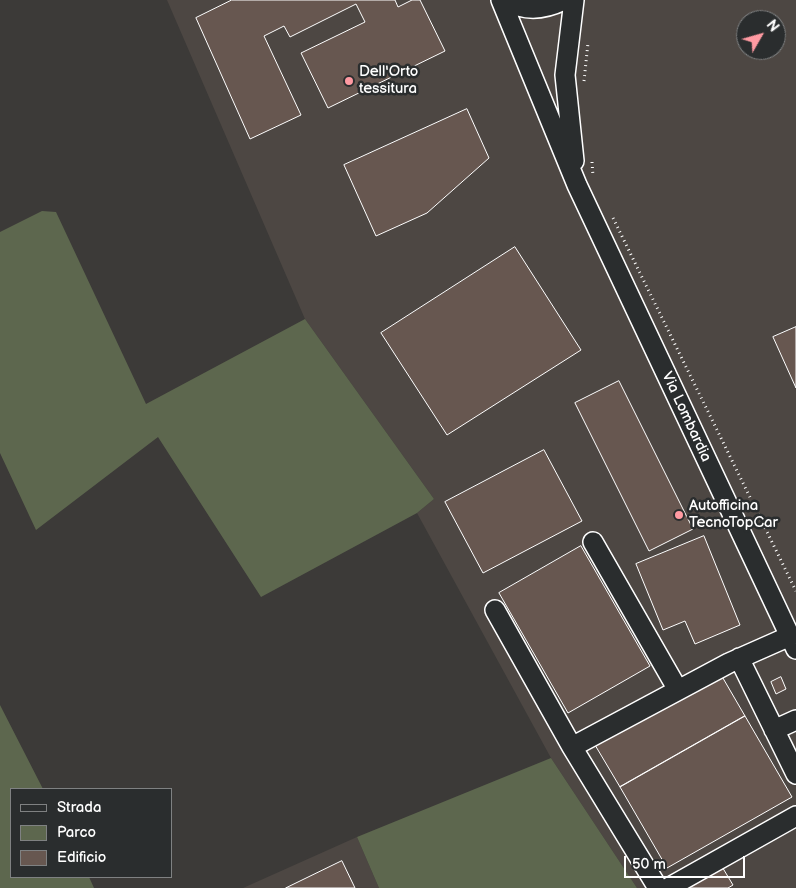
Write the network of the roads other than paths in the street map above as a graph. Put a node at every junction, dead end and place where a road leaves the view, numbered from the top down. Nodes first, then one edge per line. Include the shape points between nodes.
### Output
1 (502, 0) edge
2 (564, 0) edge
3 (574, 0) edge
4 (577, 185) junction
5 (593, 542) dead end
6 (495, 610) dead end
7 (793, 642) edge
8 (739, 658) junction
9 (678, 690) junction
10 (796, 720) edge
11 (774, 730) junction
12 (572, 747) junction
13 (796, 774) edge
14 (796, 816) edge
15 (658, 888) edge
16 (668, 888) edge

1 - 2 street via 516,7 532,9
1 - 4 street, Via Lombardia
3 - 4 street, Via Lombardia via 565,75
4 - 7 street, Via Lombardia
5 - 9 street
6 - 12 street
7 - 8 street
8 - 9 street
8 - 11 street
9 - 12 street
10 - 11 street
11 - 13 street
12 - 15 street
14 - 16 street

